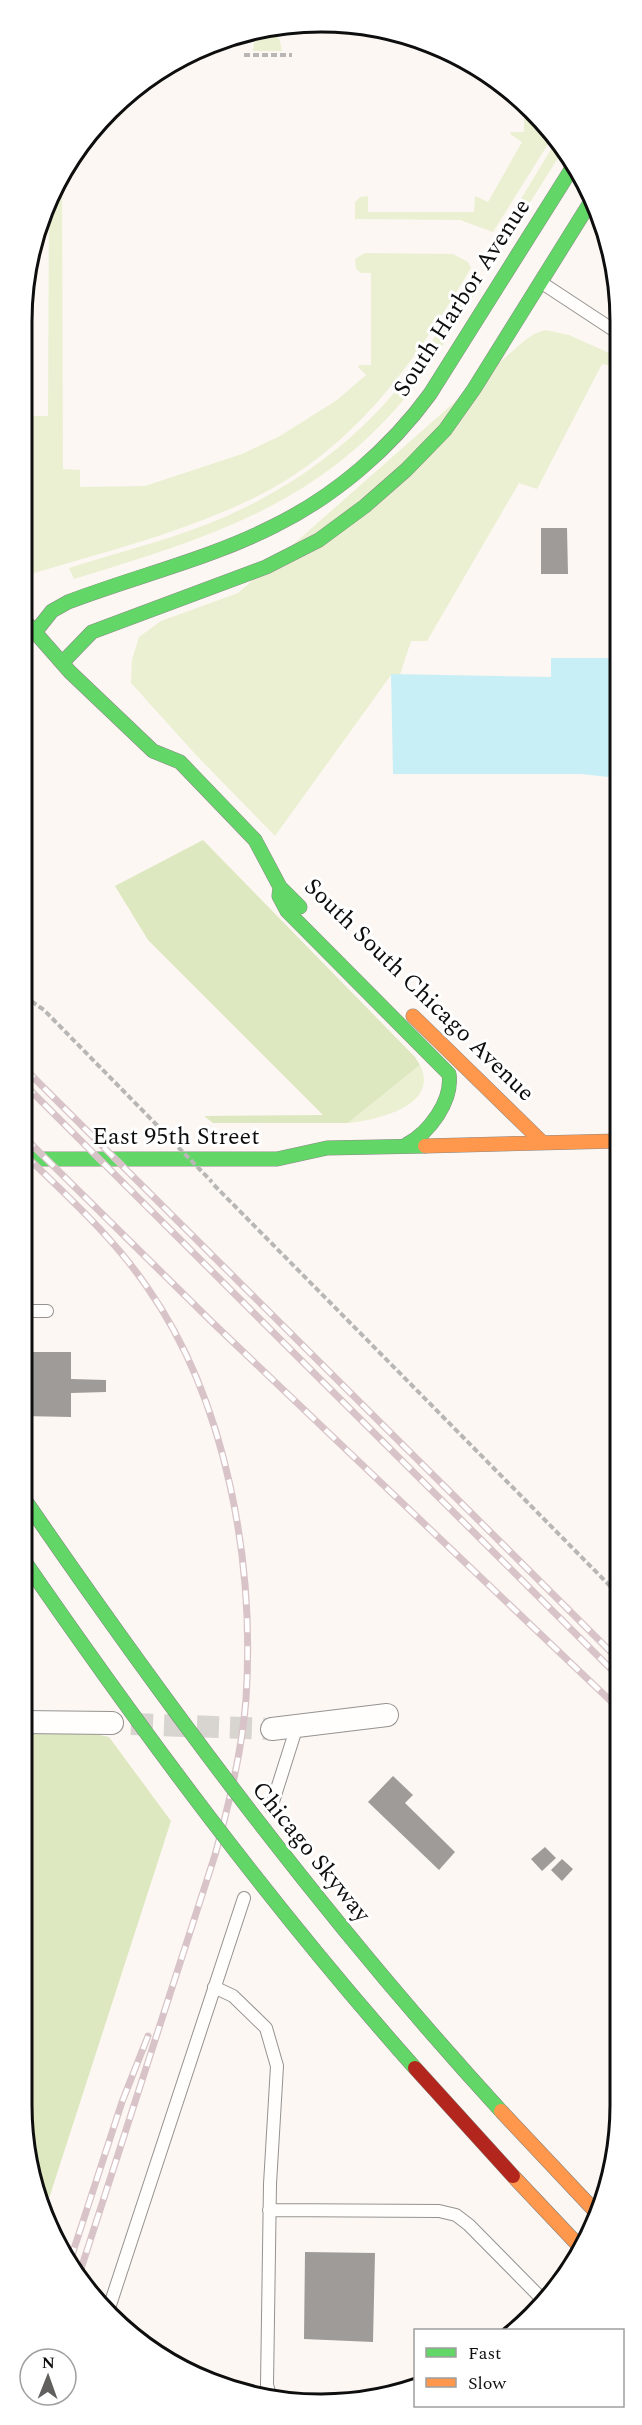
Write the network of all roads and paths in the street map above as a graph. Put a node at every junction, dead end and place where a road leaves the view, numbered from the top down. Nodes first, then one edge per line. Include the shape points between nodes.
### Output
1 (244, 55) dead end
2 (292, 56) dead end
3 (569, 171) edge
4 (587, 208) edge
5 (541, 282) junction
6 (610, 328) edge
7 (32, 626) edge
8 (32, 628) edge
9 (62, 663) junction
10 (153, 751) junction
11 (164, 773) dead end
12 (251, 856) dead end
13 (269, 866) junction
14 (280, 887) junction
15 (357, 962) dead end
16 (32, 1002) edge
17 (400, 1003) dead end
18 (610, 1141) edge
19 (296, 1142) dead end
20 (543, 1143) junction
21 (406, 1146) junction
22 (327, 1148) junction
23 (32, 1159) edge
24 (32, 1311) edge
25 (47, 1311) dead end
26 (32, 1510) edge
27 (32, 1572) edge
28 (610, 1586) edge
29 (387, 1715) dead end
30 (32, 1722) edge
31 (111, 1723) tunnel mouth
32 (297, 1726) junction
33 (272, 1729) tunnel mouth
34 (271, 1808) dead end
35 (243, 1898) dead end
36 (214, 1987) junction
37 (591, 2207) edge
38 (270, 2210) junction
39 (576, 2242) edge
40 (539, 2295) edge
41 (111, 2303) edge
42 (268, 2389) edge

1 - 2 path
3 - 7 main road, South Harbor Avenue via 457,354 418,409 344,480 301,512 252,537 68,602
4 - 5 main road
5 - 6 lane
5 - 9 main road via 445,430 365,506 319,540 266,567 92,632
8 - 9 main road, South South Chicago Avenue
9 - 10 main road, South South Chicago Avenue
10 - 11 main road, South South Chicago Avenue
10 - 13 main road, South South Chicago Avenue via 180,762 255,840
12 - 13 main road
13 - 14 main road, South South Chicago Avenue
14 - 15 main road, South South Chicago Avenue
14 - 21 main road via 279,896 287,911 451,1078 451,1086 433,1122
16 - 28 path, bridge
17 - 20 main road, South South Chicago Avenue
18 - 20 main road, East 95th Street
19 - 22 main road, East 95th Street
20 - 21 main road, East 95th Street
21 - 22 main road, East 95th Street
22 - 23 main road, East 95th Street via 278,1159
24 - 25 lane
26 - 37 main road, Chicago Skyway, bridge via 130,1653 329,1913 513,2125
27 - 39 main road, bridge via 170,1767 301,1934 486,2150
29 - 32 street
30 - 31 street
32 - 33 street
32 - 34 lane
35 - 36 lane
36 - 38 lane via 233,1996 266,2028 277,2066
36 - 41 lane
38 - 40 lane via 439,2211 456,2215
38 - 42 lane

